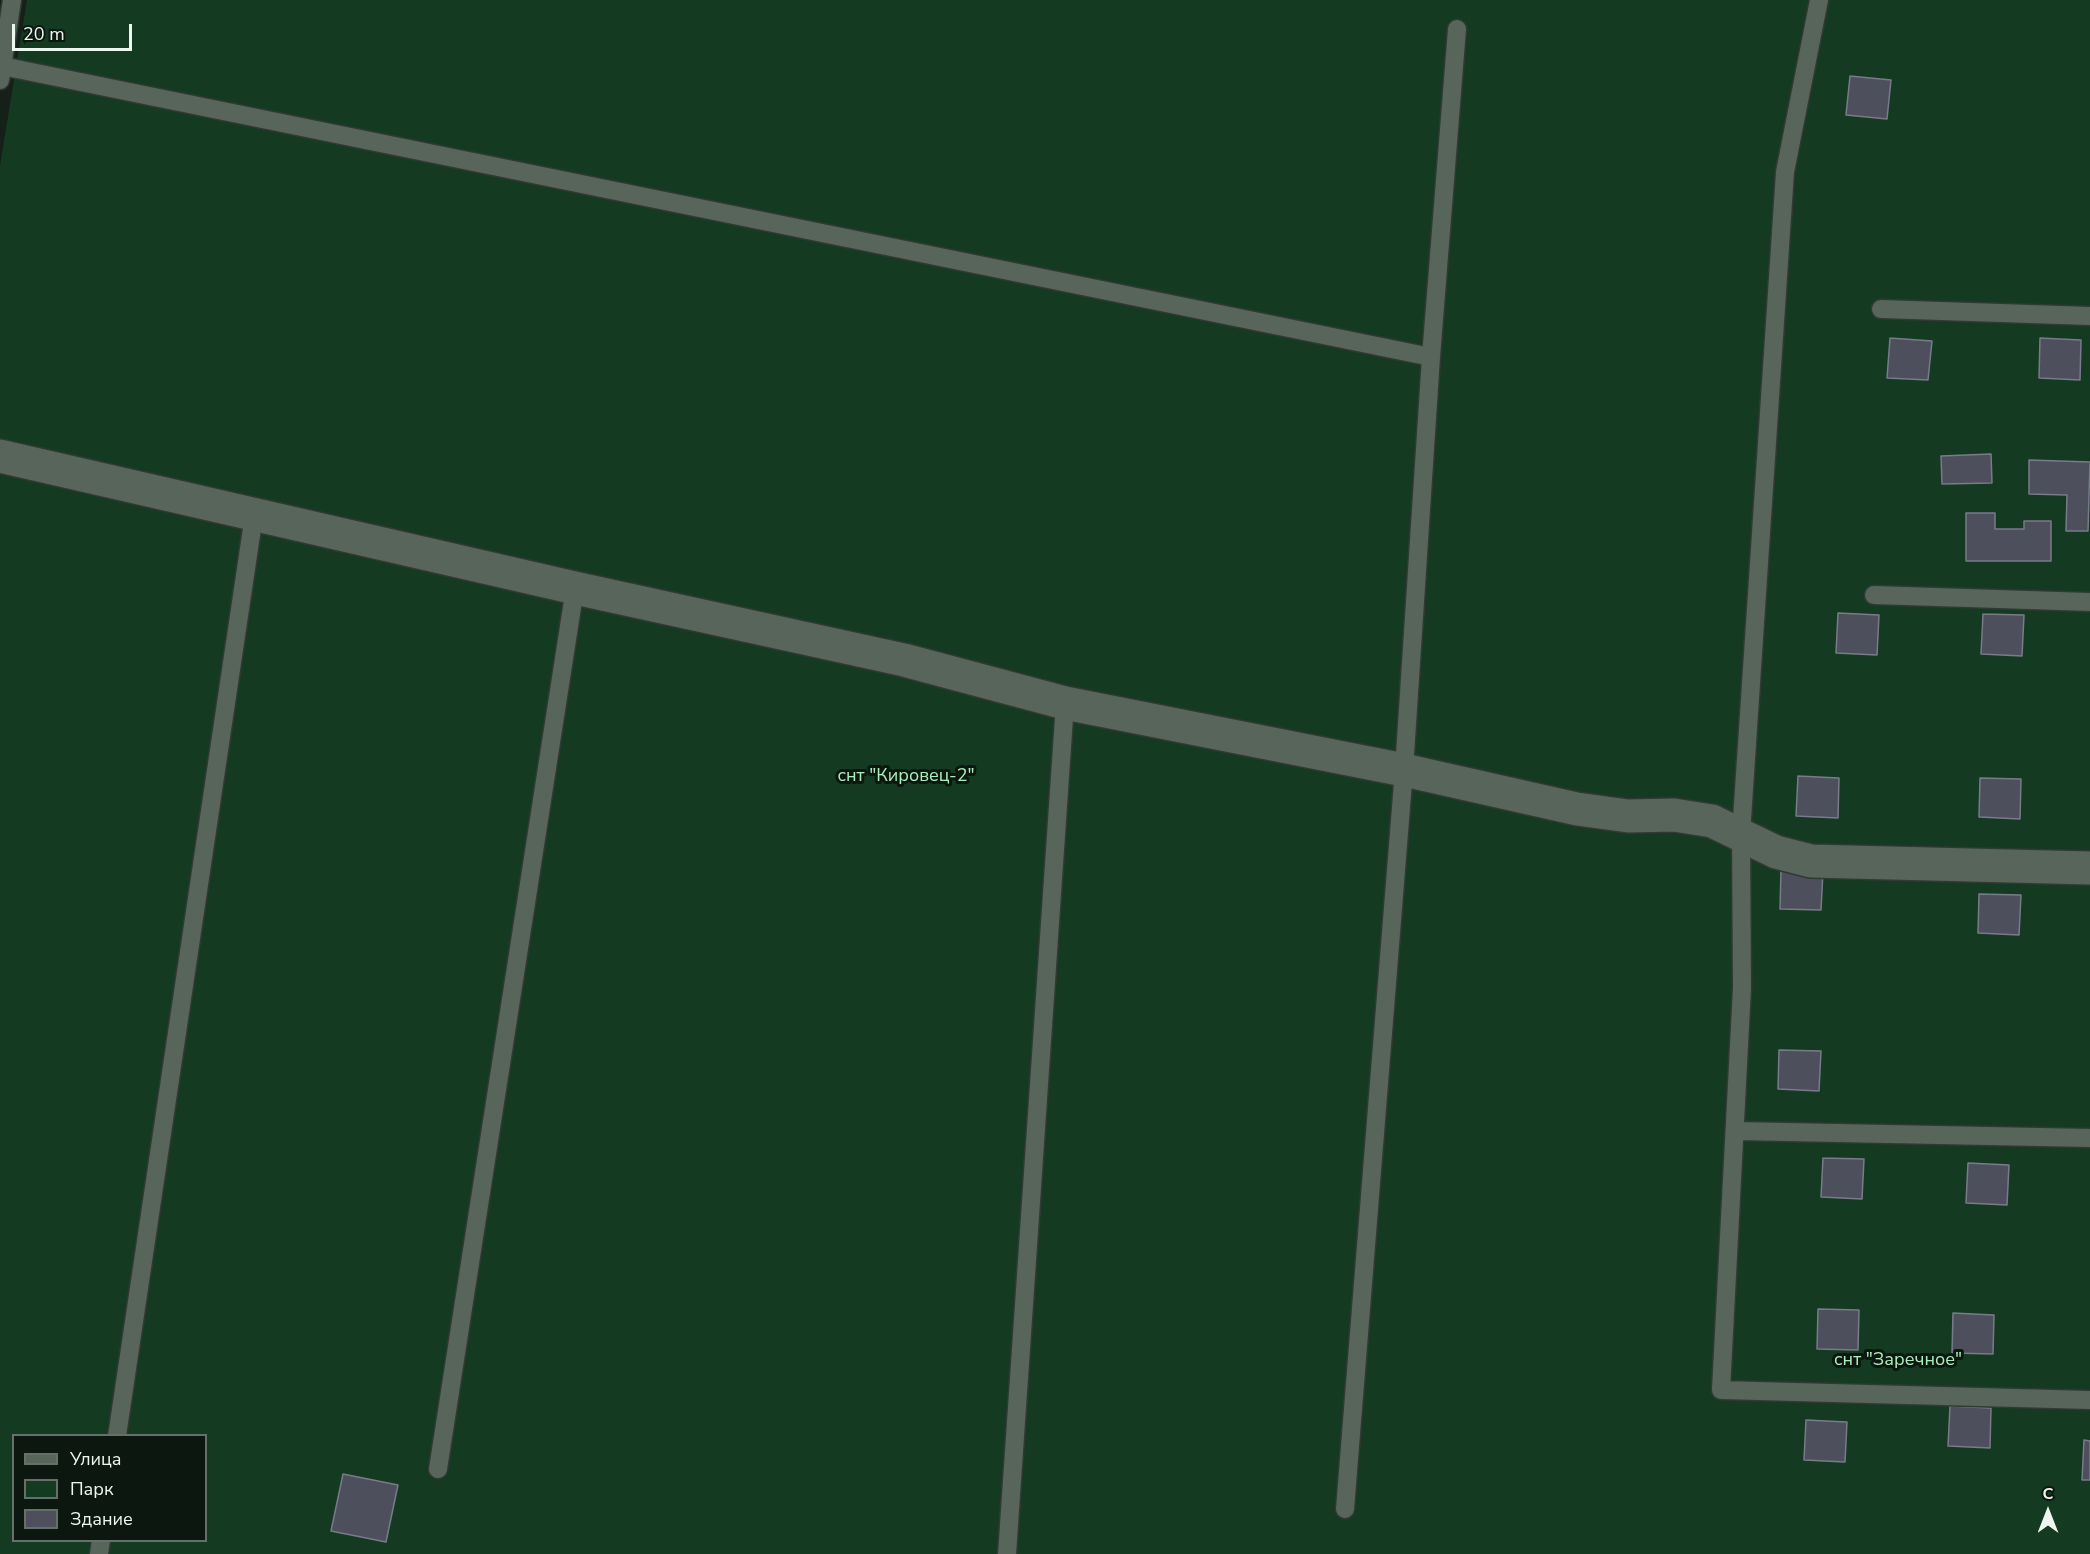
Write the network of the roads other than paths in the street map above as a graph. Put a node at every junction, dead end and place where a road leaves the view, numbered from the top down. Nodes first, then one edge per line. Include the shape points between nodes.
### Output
1 (12, 0) edge
2 (1819, 0) edge
3 (1457, 29) dead end
4 (1, 73) edge
5 (1881, 309) dead end
6 (2090, 316) edge
7 (1431, 357) junction
8 (0, 456) edge
9 (254, 515) junction
10 (575, 588) junction
11 (1874, 595) dead end
12 (2090, 602) edge
13 (1065, 703) junction
14 (1404, 770) junction
15 (1741, 834) junction
16 (2090, 868) edge
17 (1736, 1131) junction
18 (2090, 1138) edge
19 (2090, 1400) edge
20 (117, 1434) edge
21 (438, 1469) dead end
22 (1346, 1509) dead end
23 (1007, 1554) edge

1 - 4 lane
2 - 15 lane via 1785,172
3 - 7 lane
4 - 7 lane
5 - 6 lane
7 - 14 lane
8 - 9 street
9 - 10 street
9 - 20 lane
10 - 13 street via 904,660
10 - 21 lane
11 - 12 lane
13 - 14 street
13 - 23 lane
14 - 15 street via 1577,809 1712,821
14 - 22 lane
15 - 16 street via 1776,852 1811,861
15 - 17 lane via 1742,988
17 - 18 lane
17 - 19 lane via 1721,1390

